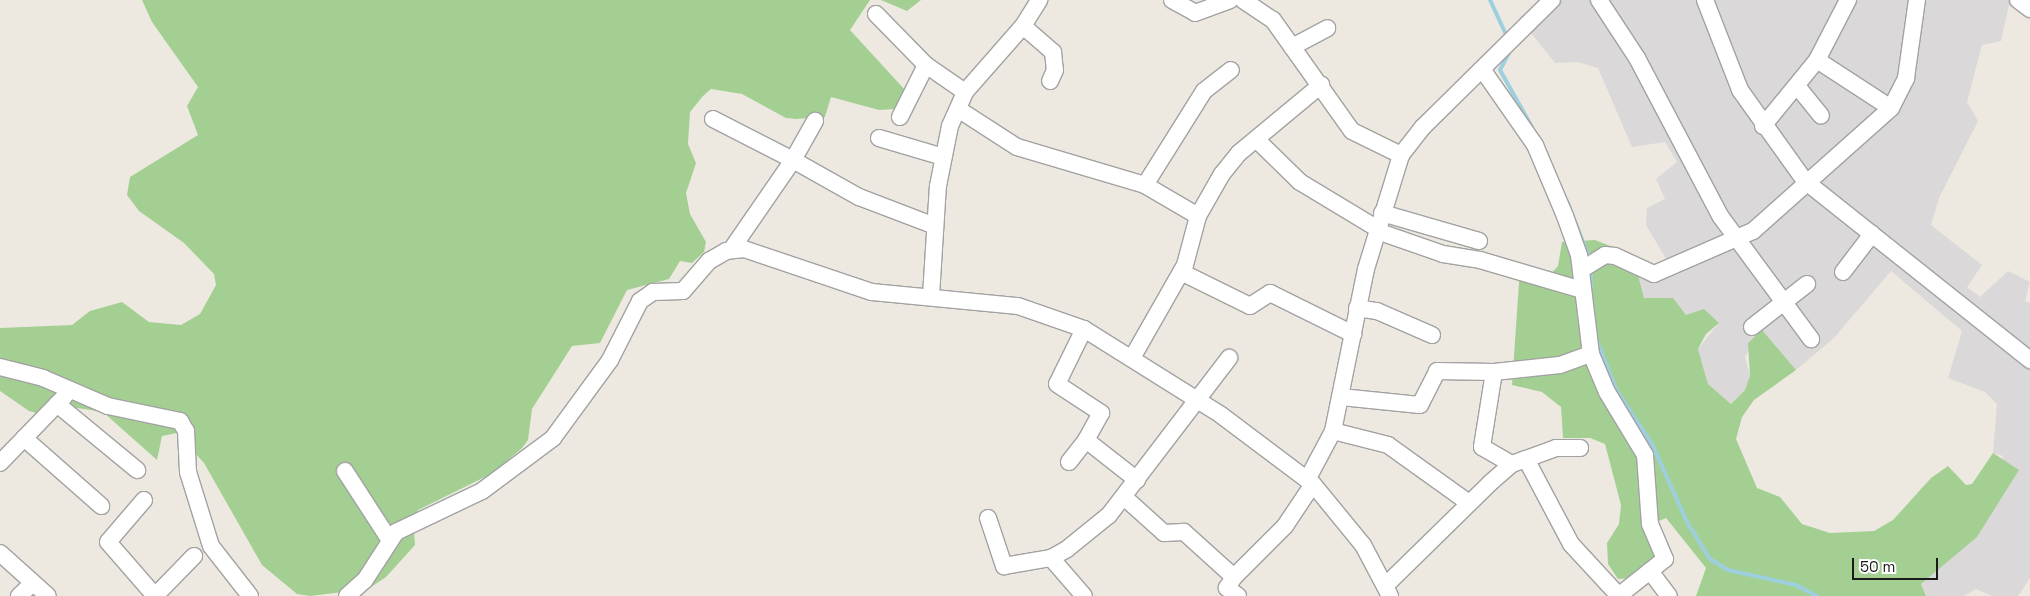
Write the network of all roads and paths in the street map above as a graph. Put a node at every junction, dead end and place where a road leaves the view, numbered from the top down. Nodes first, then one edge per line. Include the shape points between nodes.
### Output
1 (1039, 0) edge
2 (1172, 0) edge
3 (1230, 0) edge
4 (1243, 0) edge
5 (1552, 0) edge
6 (1599, 0) edge
7 (1705, 0) edge
8 (1848, 0) edge
9 (1917, 0) edge
10 (2018, 0) edge
11 (2030, 9) edge
12 (876, 14) dead end
13 (1023, 26) junction
14 (1327, 28) dead end
15 (1292, 47) junction
16 (1817, 60) junction
17 (926, 65) junction
18 (1482, 69) junction
19 (1231, 70) dead end
20 (1050, 81) dead end
21 (1321, 85) junction
22 (1797, 86) junction
23 (965, 92) junction
24 (1891, 108) junction
25 (958, 109) junction
26 (1821, 116) dead end
27 (900, 117) dead end
28 (712, 119) dead end
29 (815, 120) dead end
30 (1763, 126) junction
31 (879, 138) dead end
32 (1257, 140) junction
33 (1401, 155) junction
34 (943, 157) junction
35 (793, 160) junction
36 (1805, 180) junction
37 (1146, 185) junction
38 (1382, 213) junction
39 (1198, 216) junction
40 (935, 226) junction
41 (1377, 230) junction
42 (1872, 234) junction
43 (1738, 239) junction
44 (1479, 241) dead end
45 (731, 250) junction
46 (1581, 270) junction
47 (1181, 272) junction
48 (1843, 272) dead end
49 (1807, 284) dead end
50 (1582, 290) junction
51 (931, 296) junction
52 (1783, 300) junction
53 (1357, 308) junction
54 (1752, 327) dead end
55 (1084, 329) junction
56 (1353, 334) junction
57 (1432, 335) dead end
58 (1812, 339) dead end
59 (1591, 354) junction
60 (1132, 358) junction
61 (1229, 358) dead end
62 (2030, 360) edge
63 (0, 367) edge
64 (1494, 372) junction
65 (72, 390) junction
66 (1341, 397) junction
67 (1197, 399) junction
68 (57, 404) junction
69 (1332, 431) junction
70 (24, 438) junction
71 (1086, 440) junction
72 (1580, 448) dead end
73 (1519, 461) junction
74 (0, 462) edge
75 (1069, 462) dead end
76 (137, 470) dead end
77 (345, 470) dead end
78 (1137, 480) junction
79 (1310, 482) junction
80 (1124, 497) junction
81 (144, 500) dead end
82 (1469, 503) junction
83 (101, 506) dead end
84 (988, 518) dead end
85 (389, 539) junction
86 (0, 553) edge
87 (194, 556) dead end
88 (1051, 558) junction
89 (1650, 571) junction
90 (32, 584) junction
91 (1230, 589) edge
92 (1387, 591) edge
93 (1620, 595) edge
94 (19, 596) edge
95 (48, 596) edge
96 (155, 596) edge
97 (250, 596) edge
98 (347, 596) edge
99 (1084, 596) edge
100 (1669, 596) edge

1 - 13 street
2 - 3 street via 1196,13
4 - 15 street via 1263,9
5 - 18 street
6 - 43 street via 1637,58 1710,197
7 - 30 street via 1740,90
8 - 16 street
9 - 24 street via 1906,78
10 - 11 street
12 - 17 street
13 - 20 street via 1053,52 1056,70
13 - 23 street
14 - 15 street
15 - 21 street
16 - 22 street
16 - 24 street
17 - 23 street
17 - 27 street
18 - 33 street
18 - 46 street via 1535,145 1566,216
19 - 37 street via 1204,91
21 - 32 street
21 - 33 street via 1352,131
22 - 26 street
22 - 30 street
23 - 25 street
24 - 36 street via 1830,166
25 - 34 street
25 - 37 street via 1017,147
28 - 35 street
29 - 35 street
30 - 36 street
31 - 34 street
32 - 39 street via 1222,174
32 - 41 street via 1300,182
33 - 38 street
34 - 40 street
35 - 40 street via 859,197
35 - 45 street
36 - 42 street
36 - 43 street via 1753,231
37 - 39 street
38 - 41 street
38 - 44 street
39 - 47 street
40 - 51 street
41 - 50 street via 1443,254
41 - 53 street
42 - 48 street
42 - 62 street
43 - 46 street via 1654,274 1615,256 1605,256
43 - 52 street
45 - 51 street via 755,251 872,292
45 - 85 street via 709,261 697,280 682,290 653,292 640,301 606,366 540,451 465,501 403,527
46 - 50 street
47 - 56 street via 1250,306 1266,293 1275,295
47 - 60 street
49 - 52 street
50 - 59 street
51 - 55 street via 1018,306
52 - 54 street
52 - 58 street
53 - 56 street
53 - 57 street via 1377,311
55 - 60 street
55 - 71 street via 1056,380 1058,388 1101,413
56 - 66 street
59 - 64 street via 1560,365
59 - 89 street via 1607,392 1645,455 1650,524 1665,559
60 - 67 street
61 - 67 street
63 - 65 street
64 - 66 street via 1437,371 1420,405
64 - 73 street via 1482,447
65 - 68 street
65 - 97 street via 108,406 180,421 186,431 188,472 211,546
66 - 69 street
67 - 78 street
67 - 79 street
68 - 70 street
68 - 76 street
69 - 79 street
69 - 82 street via 1388,445
70 - 74 street
70 - 83 street
71 - 75 street
71 - 78 street
72 - 73 street via 1556,448
73 - 82 street
73 - 93 street via 1571,544
77 - 85 street
78 - 80 street
79 - 91 street via 1286,526
79 - 92 street via 1349,525
80 - 88 street via 1096,527
80 - 91 street via 1164,533 1184,532
81 - 96 street via 108,542
82 - 92 street
84 - 88 street via 1004,566
85 - 98 street via 365,580
86 - 90 street
87 - 96 street
88 - 99 street
89 - 93 street
89 - 100 street
90 - 94 street
90 - 95 street

